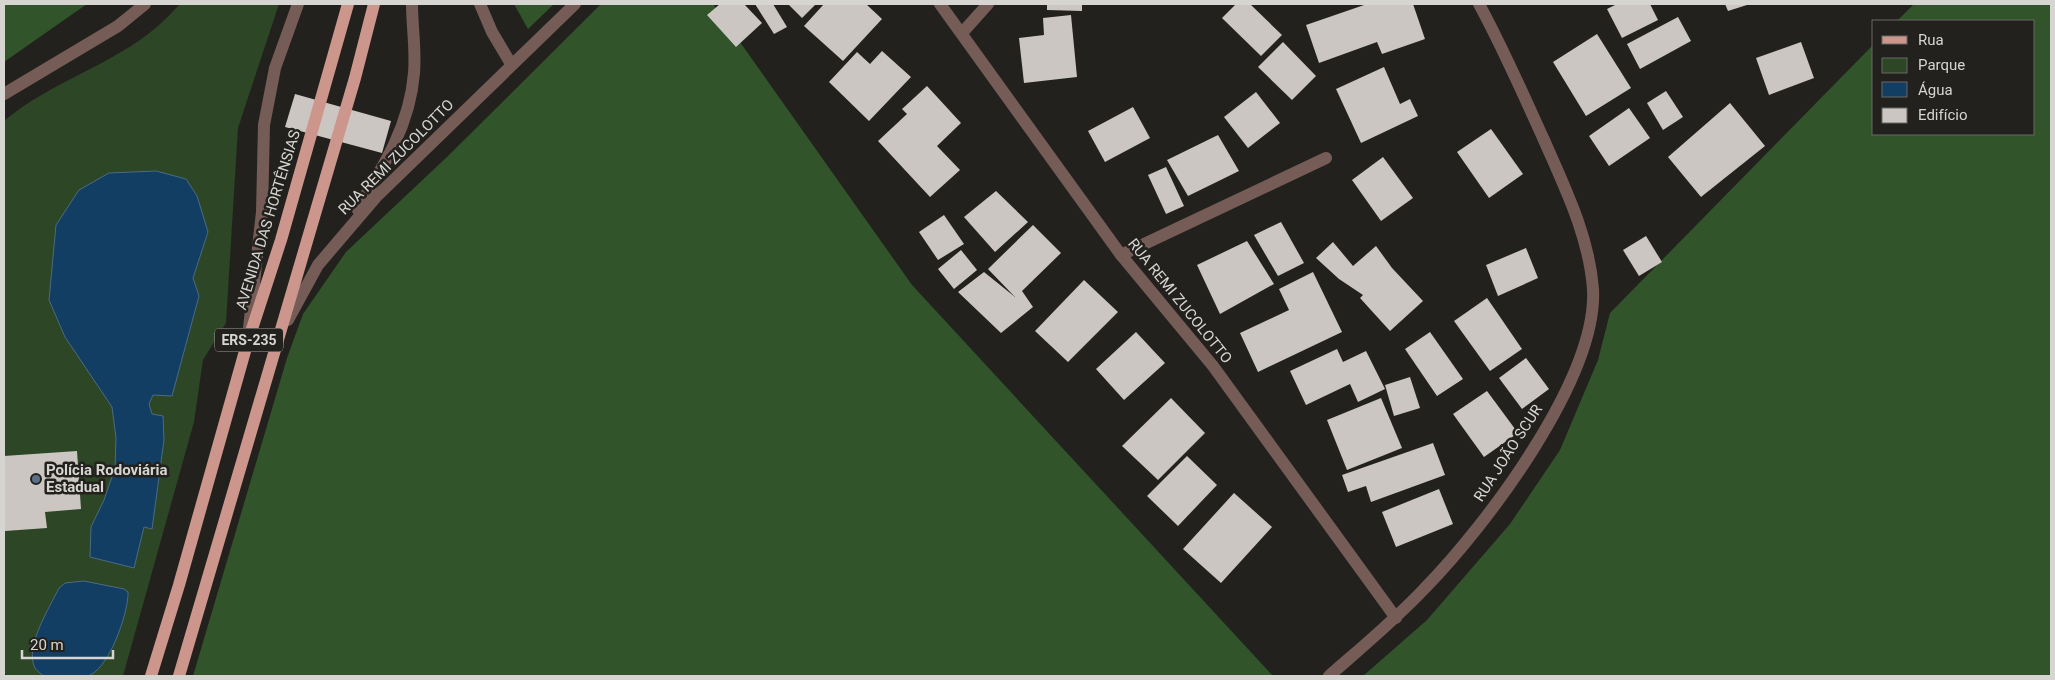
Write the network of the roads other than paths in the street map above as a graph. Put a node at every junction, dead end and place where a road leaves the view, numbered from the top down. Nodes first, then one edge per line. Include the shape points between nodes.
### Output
1 (145, 4) edge
2 (298, 4) edge
3 (348, 4) edge
4 (374, 4) edge
5 (412, 4) edge
6 (480, 4) edge
7 (575, 4) edge
8 (940, 4) edge
9 (988, 4) edge
10 (1479, 4) edge
11 (962, 33) junction
12 (511, 64) junction
13 (4, 94) edge
14 (1326, 158) dead end
15 (340, 237) junction
16 (1121, 255) junction
17 (247, 344) junction
18 (273, 357) junction
19 (1396, 618) junction
20 (150, 676) edge
21 (179, 676) edge
22 (1328, 676) edge

1 - 13 street via 118,26
2 - 17 street via 276,68 264,125 262,212
3 - 17 main road, AVENIDA DAS HORTÊNSIAS / ERS-235 via 281,240
4 - 18 main road, ERS-235
5 - 15 street via 414,73 407,110 391,154
6 - 12 street
7 - 12 street, RUA REMI ZUCOLOTTO
8 - 11 street, RUA REMI ZUCOLOTTO
9 - 11 street
10 - 19 street, RUA JOÃO SCUR via 1503,48 1576,212 1588,254 1593,291 1588,327 1576,369 1552,418 1530,454 1459,550
11 - 16 street, RUA REMI ZUCOLOTTO
12 - 15 street, RUA REMI ZUCOLOTTO
14 - 16 street
15 - 18 street, RUA REMI ZUCOLOTTO via 318,264 290,314
16 - 19 street, RUA REMI ZUCOLOTTO via 1213,366
17 - 20 main road, AVENIDA DAS HORTÊNSIAS / ERS-235
18 - 21 main road, ERS-235
19 - 22 street, RUA JOÃO SCUR

